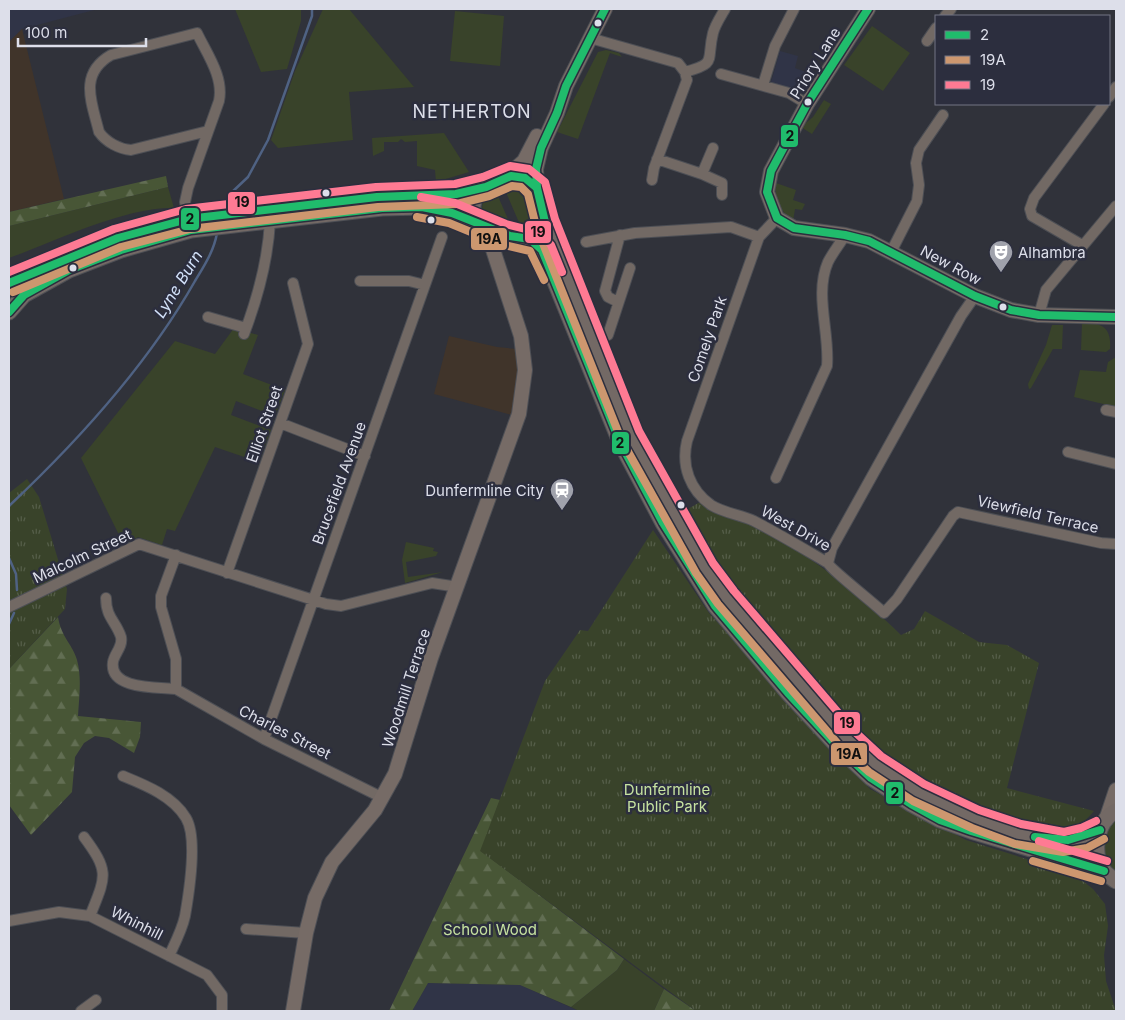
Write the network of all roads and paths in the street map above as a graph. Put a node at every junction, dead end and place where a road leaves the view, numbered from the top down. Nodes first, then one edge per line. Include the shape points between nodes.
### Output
1 (605, 9) edge
2 (726, 9) edge
3 (794, 9) edge
4 (868, 9) edge
5 (935, 29) edge
6 (590, 38) junction
7 (927, 41) dead end
8 (685, 72) junction
9 (721, 74) dead end
10 (764, 85) junction
11 (566, 86) junction
12 (807, 104) junction
13 (1103, 105) edge
14 (943, 115) dead end
15 (208, 131) junction
16 (713, 148) dead end
17 (657, 159) junction
18 (702, 174) junction
19 (506, 176) junction
20 (652, 180) dead end
21 (486, 187) junction
22 (537, 188) junction
23 (722, 195) dead end
24 (1116, 206) edge
25 (777, 218) junction
26 (188, 220) junction
27 (219, 221) junction
28 (270, 221) junction
29 (546, 222) junction
30 (484, 227) junction
31 (620, 235) junction
32 (845, 235) junction
33 (442, 237) dead end
34 (759, 237) junction
35 (523, 238) junction
36 (586, 242) dead end
37 (1082, 244) junction
38 (891, 252) junction
39 (499, 263) junction
40 (630, 268) dead end
41 (360, 281) dead end
42 (9, 283) edge
43 (293, 283) dead end
44 (426, 285) junction
45 (975, 296) junction
46 (618, 302) junction
47 (9, 312) edge
48 (1040, 315) junction
49 (208, 317) dead end
50 (1116, 317) edge
51 (608, 336) dead end
52 (280, 423) junction
53 (1068, 452) dead end
54 (365, 456) junction
55 (1116, 464) edge
56 (688, 478) joint
57 (776, 478) dead end
58 (1116, 544) edge
59 (176, 555) junction
60 (828, 563) junction
61 (227, 573) junction
62 (458, 587) junction
63 (106, 598) dead end
64 (314, 599) junction
65 (9, 607) edge
66 (884, 613) joint
67 (774, 666) junction
68 (790, 685) junction
69 (176, 689) junction
70 (264, 739) junction
71 (123, 776) dead end
72 (1116, 790) edge
73 (383, 798) junction
74 (1107, 820) edge
75 (84, 837) dead end
76 (1109, 876) edge
77 (1116, 891) edge
78 (90, 916) junction
79 (9, 921) edge
80 (246, 929) dead end
81 (306, 933) junction
82 (169, 956) junction
83 (96, 1000) dead end
84 (81, 1011) edge
85 (222, 1011) edge
86 (293, 1011) edge

1 - 6 street
2 - 8 street via 713,32 710,60 704,67
3 - 10 street via 775,46
4 - 12 street, Priory Lane
5 - 7 street
6 - 8 street via 678,63
6 - 11 street
8 - 17 street via 687,80
9 - 10 street
10 - 12 street via 789,93
11 - 19 street via 550,109 528,154
11 - 22 street via 539,153
12 - 25 street, Priory Lane via 768,181 767,192
13 - 37 street via 1034,198 1030,209 1032,216
14 - 38 street via 919,150 917,201
15 - 15 street via 123,150 99,132 88,88 90,78 102,60 110,55 197,33 222,90
15 - 26 street via 186,196
16 - 18 street
17 - 18 street
17 - 20 street
18 - 23 street via 722,183
19 - 21 main road
19 - 22 main road via 524,178
21 - 27 main road via 454,194 377,197
21 - 30 main road via 474,203 475,215
22 - 29 main road
24 - 37 street
25 - 32 street, New Row via 794,228
25 - 34 street, Comely Park
26 - 27 main road
26 - 42 main road via 118,238
27 - 28 main road
27 - 47 main road via 121,250 69,270 24,295
28 - 30 main road via 382,208 422,207 452,213
28 - 49 street via 269,247 259,293 245,331
29 - 35 main road via 541,233
29 - 67 main road via 630,434 705,568
30 - 35 main road
30 - 39 street, Woodmill Terrace
31 - 34 street via 731,227
31 - 36 street
31 - 46 street via 605,291 608,297
32 - 38 street, New Row via 869,241
32 - 57 street via 828,262 822,289 827,366
33 - 44 street, Brucefield Avenue
34 - 56 street, Comely Park via 687,441 684,456
35 - 39 street via 505,240 500,245
35 - 67 main road via 538,244 542,250 620,442 663,523 714,606
37 - 48 street via 1046,290
38 - 45 street, New Row
39 - 62 street, Woodmill Terrace via 521,336 524,388 512,437
40 - 46 street
41 - 44 street via 409,281
43 - 52 street, Elliot Street via 308,344
44 - 54 street, Brucefield Avenue
45 - 48 street, New Row via 1011,310
45 - 60 street via 837,539
46 - 51 street
48 - 50 street, New Row
52 - 54 street
52 - 61 street, Elliot Street
53 - 55 street
54 - 64 street, Brucefield Avenue
56 - 60 street, West Drive via 712,505 753,521
58 - 66 street, Viewfield Terrace via 1101,544 958,512
59 - 61 street, Malcolm Street
59 - 65 street, Malcolm Street via 139,544
59 - 69 street via 161,596 161,607 176,659
60 - 66 street, West Drive
61 - 64 street, Malcolm Street
62 - 64 street, Malcolm Street via 432,583 341,606
62 - 73 street, Woodmill Terrace via 431,658 397,769
63 - 69 street via 106,610 121,638 113,660 116,676 125,684
64 - 70 street, Brucefield Avenue
67 - 68 main road
68 - 74 main road via 868,758 919,793 975,819 1018,834 1064,842 1084,838
68 - 76 main road via 838,747 871,778 910,804 940,820
69 - 70 street, Charles Street
70 - 73 street, Charles Street
71 - 82 street via 160,793 187,818 192,838 184,917
72 - 74 street
73 - 81 street, Woodmill Terrace via 332,862 315,898
74 - 76 main road via 1096,846 1098,859
75 - 78 street via 104,869
76 - 77 main road
78 - 79 street, Whinhill via 59,912
78 - 82 street, Whinhill
80 - 81 street
81 - 86 street, Woodmill Terrace
82 - 85 street, Whinhill via 207,975 222,995
83 - 84 street

